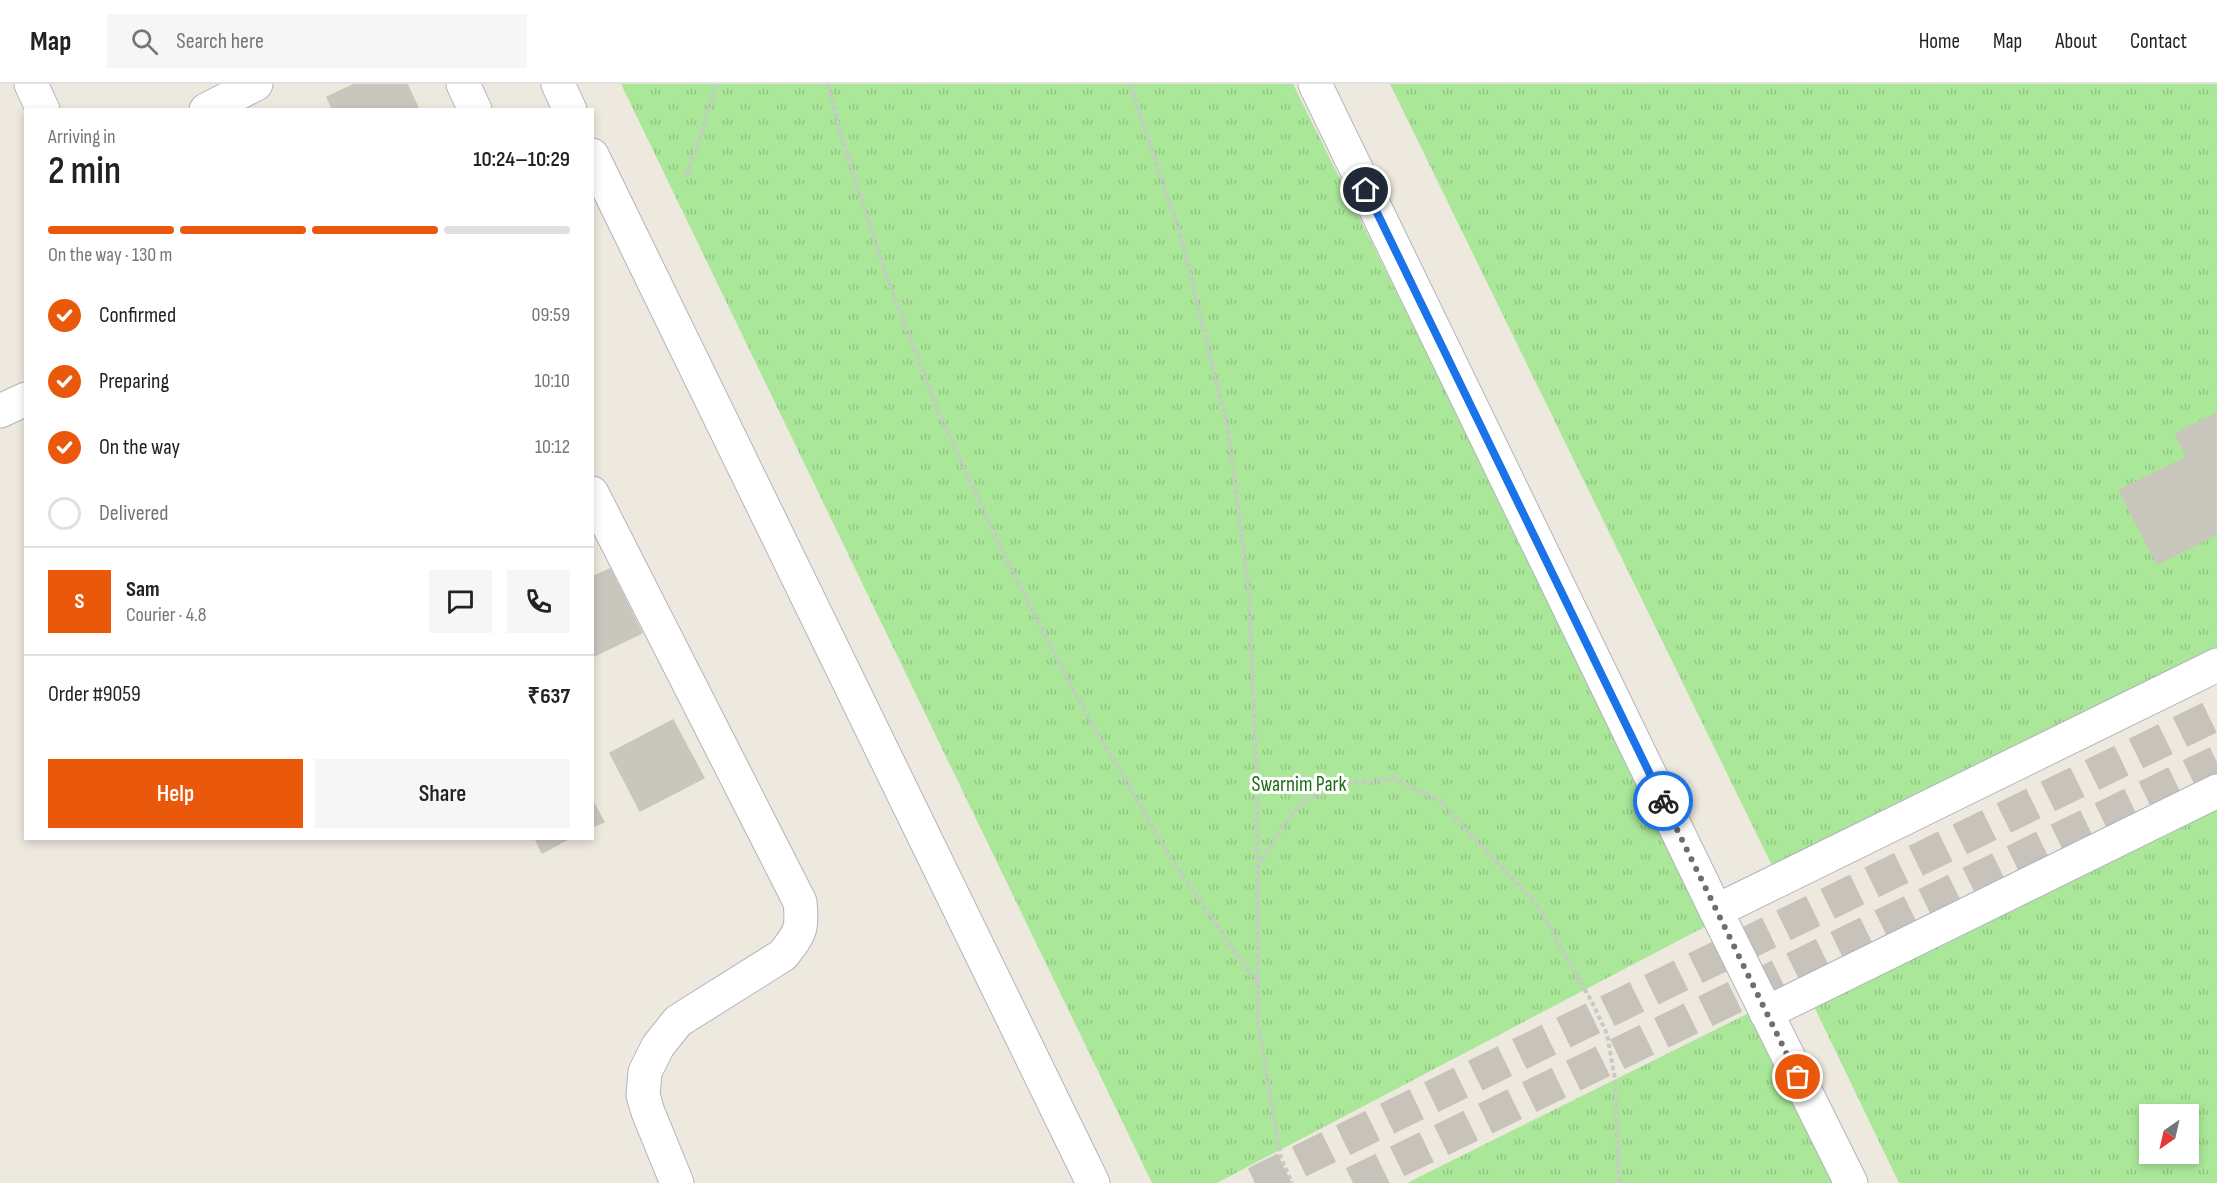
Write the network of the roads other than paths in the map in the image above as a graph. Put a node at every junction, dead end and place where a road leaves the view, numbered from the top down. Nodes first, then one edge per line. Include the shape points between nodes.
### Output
1 (31, 84) edge
2 (256, 84) edge
3 (463, 84) edge
4 (558, 84) edge
5 (1315, 84) edge
6 (42, 108) edge
7 (210, 108) edge
8 (474, 108) edge
9 (569, 108) edge
10 (594, 159) edge
11 (24, 400) edge
12 (0, 411) edge
13 (594, 502) edge
14 (604, 544) edge
15 (2217, 664) edge
16 (2217, 791) edge
17 (1716, 911) junction
18 (1766, 1013) junction
19 (676, 1183) edge
20 (1093, 1183) edge
21 (1851, 1183) edge

1 - 6 street
2 - 7 street
3 - 8 street
4 - 9 street
5 - 17 street
10 - 20 street
11 - 12 street
13 - 14 street
14 - 19 street via 800,902 802,924 783,955 678,1021 658,1046 645,1072 643,1095
15 - 17 street
16 - 18 street
17 - 18 street
18 - 21 street

